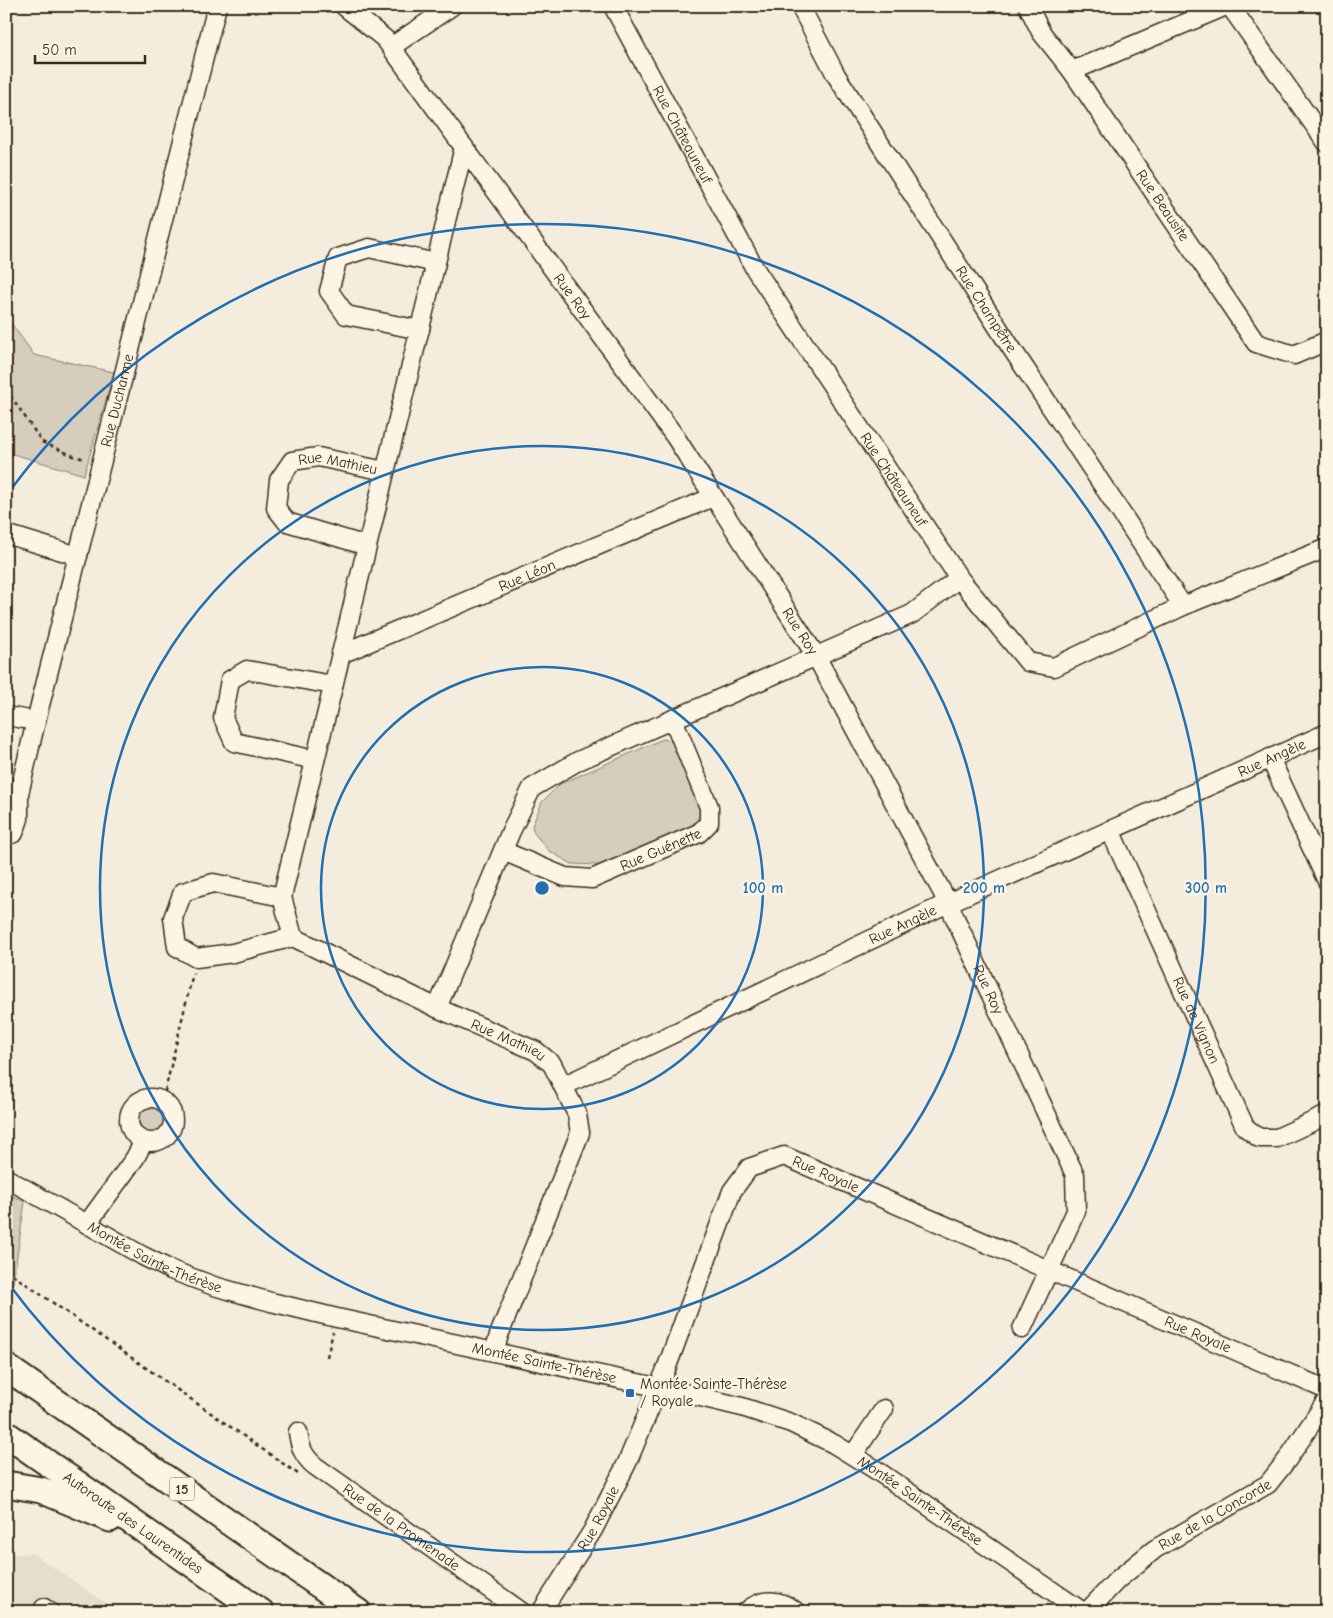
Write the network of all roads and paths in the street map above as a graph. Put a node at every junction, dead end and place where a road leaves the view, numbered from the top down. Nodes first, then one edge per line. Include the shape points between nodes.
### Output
1 (216, 6) edge
2 (344, 6) edge
3 (452, 6) edge
4 (612, 6) edge
5 (800, 6) edge
6 (1028, 6) edge
7 (1226, 6) edge
8 (1230, 6) edge
9 (391, 47) junction
10 (1072, 71) junction
11 (1327, 143) edge
12 (464, 147) junction
13 (436, 263) junction
14 (420, 330) junction
15 (1327, 341) edge
16 (6, 389) edge
17 (102, 461) junction
18 (385, 471) junction
19 (713, 497) junction
20 (6, 534) edge
21 (367, 546) junction
22 (1327, 548) edge
23 (78, 556) junction
24 (959, 578) junction
25 (1182, 606) junction
26 (341, 654) junction
27 (816, 656) junction
28 (333, 685) junction
29 (6, 716) edge
30 (673, 719) junction
31 (36, 721) junction
32 (1327, 732) edge
33 (1270, 758) junction
34 (315, 760) junction
35 (13, 796) edge
36 (1110, 830) junction
37 (6, 836) edge
38 (503, 851) junction
39 (1327, 880) edge
40 (282, 897) junction
41 (948, 903) junction
42 (293, 937) junction
43 (196, 958) junction
44 (437, 1008) junction
45 (563, 1086) junction
46 (165, 1091) dead end
47 (1327, 1115) edge
48 (144, 1142) dead end
49 (6, 1178) edge
50 (87, 1224) junction
51 (6, 1270) edge
52 (1048, 1270) junction
53 (337, 1318) junction
54 (1022, 1329) dead end
55 (494, 1352) junction
56 (327, 1357) dead end
57 (6, 1367) edge
58 (658, 1387) junction
59 (1327, 1390) edge
60 (1327, 1400) edge
61 (884, 1409) dead end
62 (298, 1432) dead end
63 (6, 1434) edge
64 (853, 1456) junction
65 (275, 1458) dead end
66 (6, 1484) edge
67 (156, 1539) junction
68 (43, 1612) edge
69 (50, 1612) edge
70 (261, 1612) edge
71 (358, 1612) edge
72 (522, 1612) edge
73 (541, 1612) edge
74 (746, 1612) edge
75 (797, 1612) edge
76 (1083, 1612) edge
77 (1088, 1612) edge

1 - 17 street, Rue Ducharme
2 - 9 street, Rue Roy via 386,39
3 - 9 street
4 - 24 street, Rue Châteauneuf via 755,269
5 - 25 street, Rue Champêtre via 841,83 1004,338
6 - 10 street, Rue Beausite via 1041,32
7 - 10 street
8 - 11 street
9 - 12 street, Rue Roy
10 - 15 street, Rue Beausite via 1256,343 1294,355
12 - 13 street, Rue Mathieu
12 - 19 street, Rue Roy via 676,438
13 - 14 street, Rue Mathieu
13 - 14 street via 369,248 338,258 329,291 346,315
14 - 18 street, Rue Mathieu
16 - 17 path via 42,442 76,457
17 - 23 street, Rue Ducharme
18 - 21 street, Rue Mathieu
18 - 21 street, Rue Mathieu via 318,457 292,461 279,480 276,508 287,522
19 - 26 street, Rue Léon
19 - 27 street, Rue Roy
20 - 23 street
21 - 26 street, Rue Mathieu
22 - 25 street, Rue Châteauneuf
23 - 31 street, Rue Ducharme
24 - 25 street, Rue Châteauneuf via 1028,662 1054,667
24 - 27 street via 912,614
26 - 28 street, Rue Mathieu
27 - 30 street
27 - 41 street, Rue Roy
28 - 34 street, Rue Mathieu
28 - 34 street via 247,670 230,680 223,718 234,742
29 - 31 street
30 - 38 street via 578,761 532,788
30 - 38 street, Rue Guénette via 709,807 709,823 699,833 592,879 565,877
31 - 35 street, Rue Ducharme
32 - 33 street, Rue Angèle
33 - 36 street, Rue Angèle
33 - 39 street
34 - 40 street, Rue Mathieu
35 - 37 street, Rue Ducharme via 19,819 14,833
36 - 41 street, Rue Angèle
36 - 47 street, Rue de Vignon via 1245,1127 1259,1138 1277,1138
38 - 44 street
40 - 42 street, Rue Mathieu
40 - 43 street via 213,883 183,892 173,918 177,947
41 - 45 street, Rue Angèle
41 - 52 street, Rue Roy via 1075,1175 1076,1211
42 - 43 street
42 - 44 street, Rue Mathieu
43 - 46 path
44 - 45 street, Rue Mathieu via 536,1051 552,1064
45 - 55 street, Rue Mathieu via 577,1114 580,1133
48 - 50 street
49 - 50 street, Montée Sainte-Thérèse
50 - 53 street, Montée Sainte-Thérèse via 128,1249 186,1276 244,1295
51 - 65 path
52 - 54 street, Rue Roy
52 - 58 street, Rue Royale via 784,1156 749,1168 732,1191
52 - 59 street, Rue Royale
53 - 55 street, Montée Sainte-Thérèse
53 - 56 path
55 - 58 street, Montée Sainte-Thérèse
57 - 71 highway, 15
58 - 64 street, Montée Sainte-Thérèse via 742,1407 791,1423
58 - 73 street, Rue Royale via 602,1514
60 - 77 street, Rue de la Concorde via 1268,1484 1155,1549 1117,1580
61 - 64 street
62 - 72 street, Rue de la Promenade via 304,1455 315,1466
63 - 67 highway, Autoroute des Laurentides
64 - 76 street, Montée Sainte-Thérèse
66 - 67 highway via 41,1490
67 - 70 highway, Autoroute des Laurentides
68 - 69 street via 44,1608
74 - 75 street via 756,1604 770,1600 781,1602

